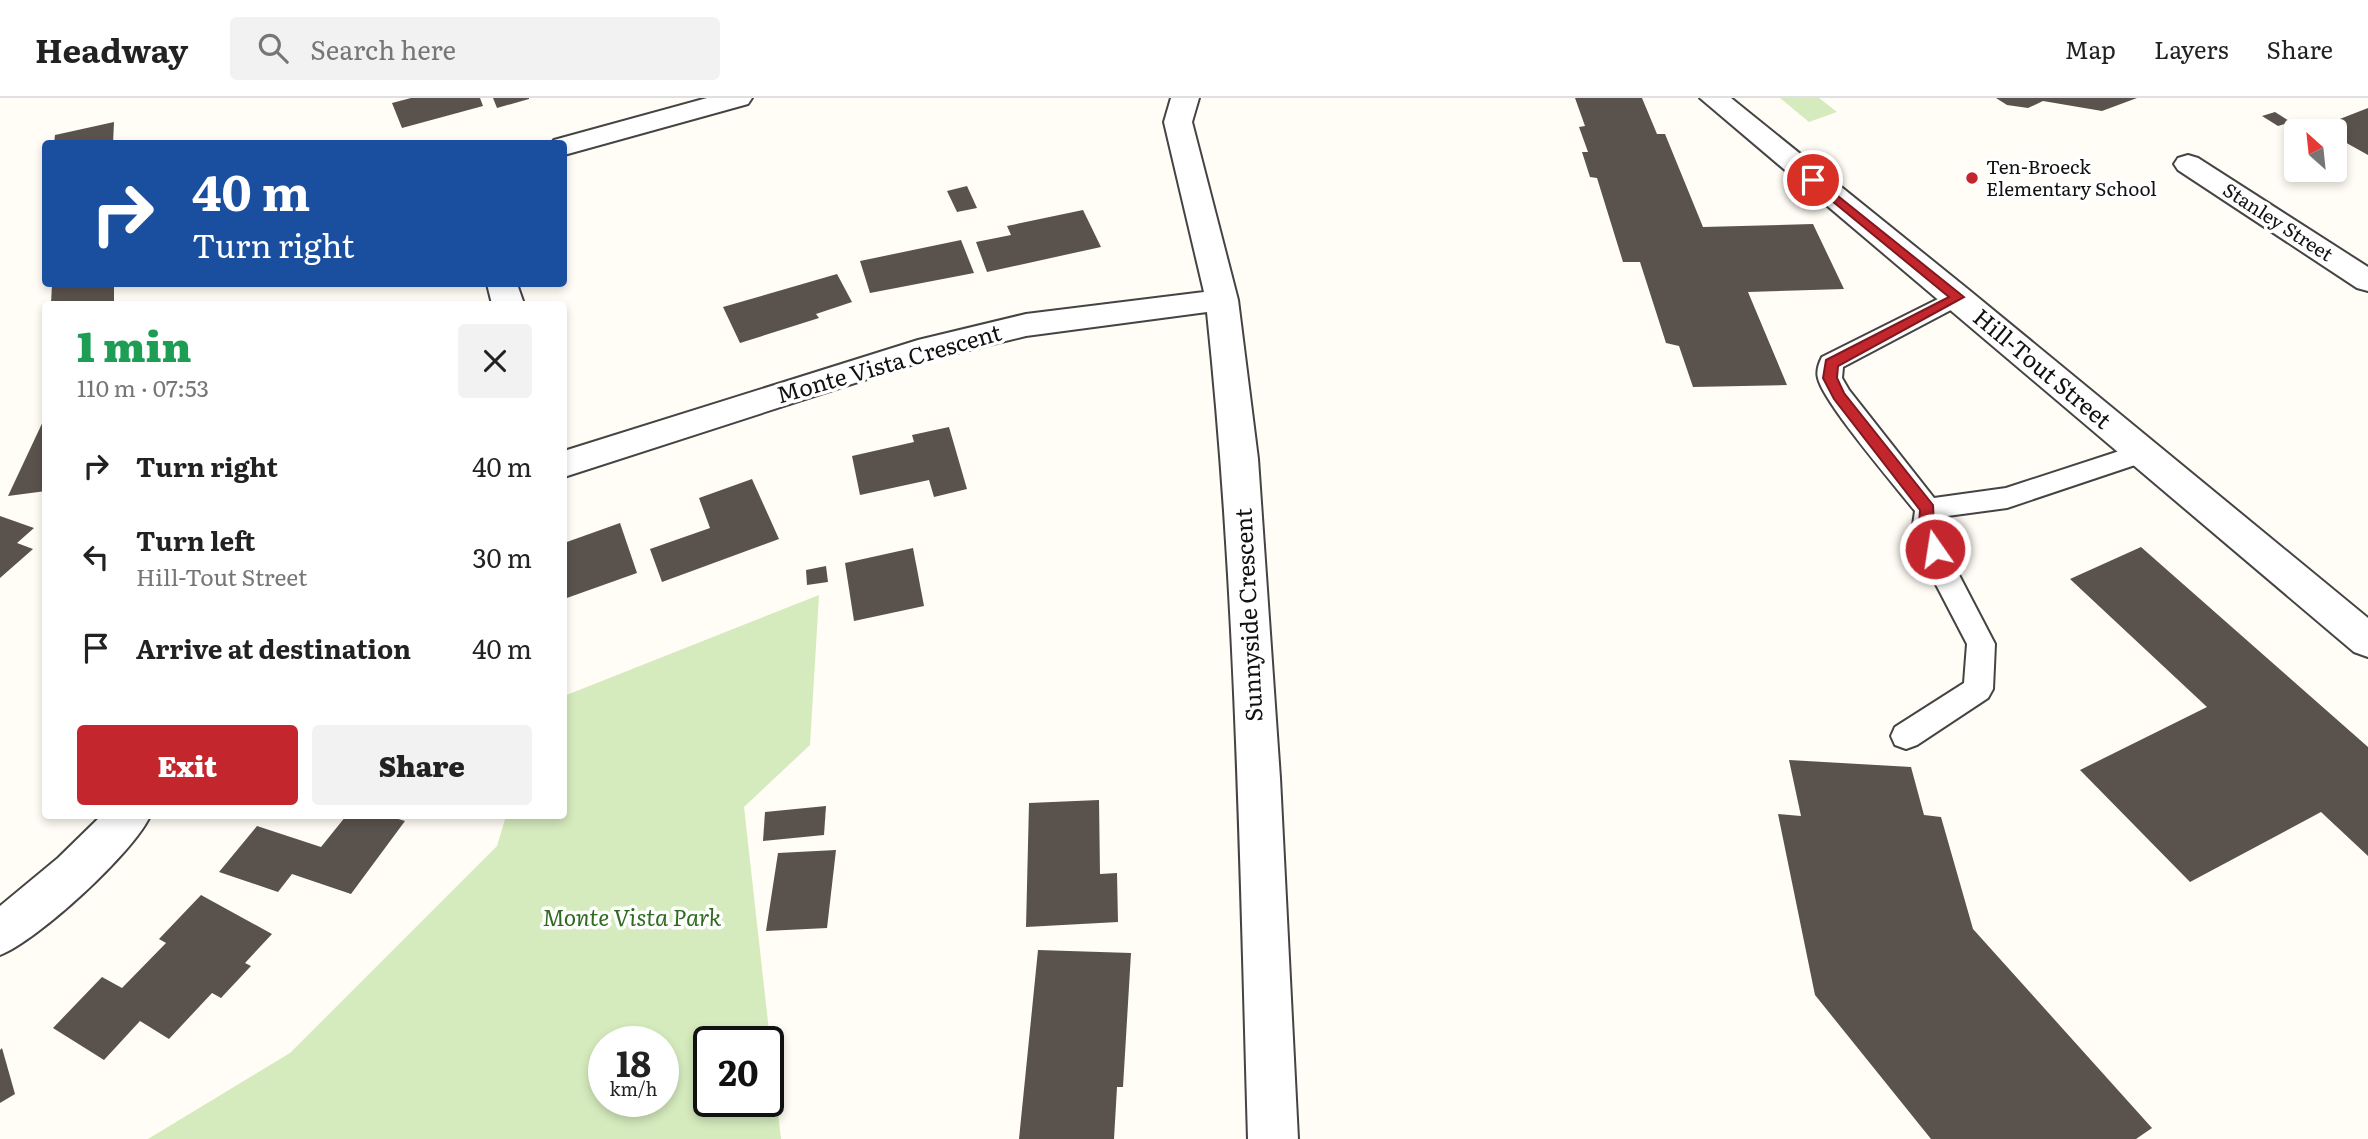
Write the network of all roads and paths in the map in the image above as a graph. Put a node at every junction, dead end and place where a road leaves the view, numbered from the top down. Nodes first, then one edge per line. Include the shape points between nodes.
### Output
1 (738, 98) edge
2 (1185, 98) edge
3 (1714, 98) edge
4 (567, 145) edge
5 (2188, 164) dead end
6 (2368, 281) edge
7 (1958, 297) junction
8 (1222, 300) junction
9 (2140, 453) junction
10 (567, 463) edge
11 (1928, 509) junction
12 (2368, 641) edge
13 (1906, 736) dead end
14 (126, 819) edge
15 (0, 934) edge
16 (1273, 1139) edge

1 - 4 street
2 - 8 street, Sunnyside Crescent via 1178,122
3 - 7 street, Hill-Tout Street
5 - 6 street, Stanley Street
7 - 9 street, Hill-Tout Street
7 - 11 lane via 1831,363 1830,378 1839,396
8 - 10 street, Monte Vista Crescent via 1026,325 918,351
8 - 16 street, Sunnyside Crescent via 1240,459 1259,778
9 - 11 lane via 2007,498
9 - 12 street, Hill-Tout Street
11 - 13 lane via 1926,525 1944,573 1981,644 1978,689
14 - 15 street via 74,872

